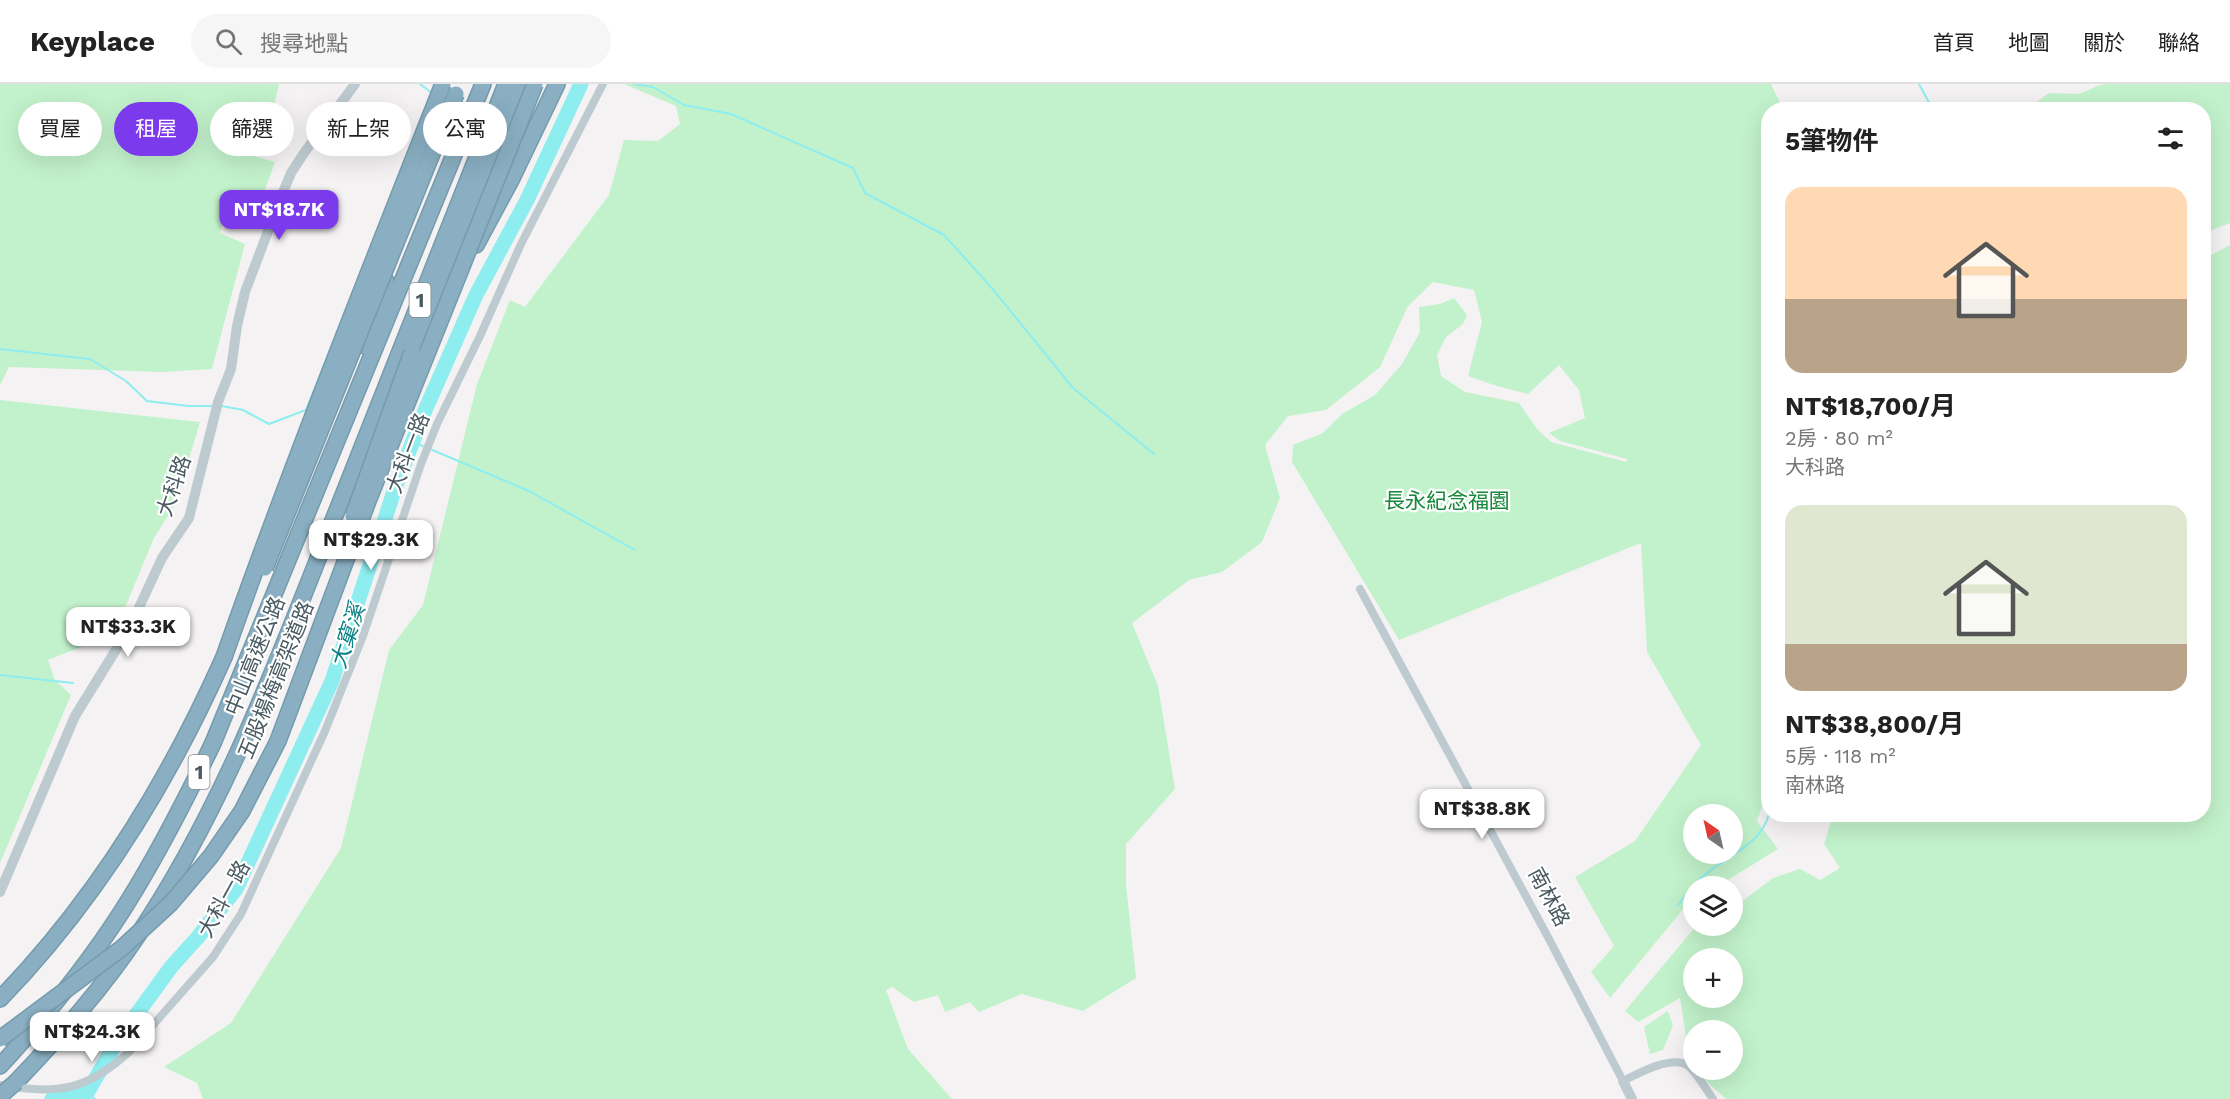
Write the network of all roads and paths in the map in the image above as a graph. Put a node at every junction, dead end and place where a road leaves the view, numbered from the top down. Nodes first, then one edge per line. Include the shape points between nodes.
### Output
1 (355, 84) edge
2 (441, 84) edge
3 (483, 84) edge
4 (506, 84) edge
5 (518, 84) edge
6 (535, 84) edge
7 (557, 84) edge
8 (603, 84) edge
9 (458, 89) edge
10 (336, 444) junction
11 (334, 516) junction
12 (1360, 589) dead end
13 (322, 625) junction
14 (224, 657) junction
15 (0, 892) edge
16 (0, 999) edge
17 (0, 1039) edge
18 (0, 1066) edge
19 (1623, 1081) junction
20 (0, 1085) edge
21 (0, 1096) edge
22 (1632, 1099) edge
23 (1713, 1099) edge

1 - 15 street, 大科路 via 304,153 280,197 245,292 231,369 216,407 189,518 162,558 130,627 75,716
2 - 10 highway via 407,192 381,302
2 - 14 highway, 1, bridge via 297,455
3 - 10 highway, 中山高速公路 / 1
4 - 11 highway, 中山高速公路 / 1
5 - 13 highway, bridge via 358,497
6 - 13 highway, 五股楊梅高架道路 / 1, bridge
7 - 11 highway via 512,180
8 - 20 street, 大科一路 via 521,244 437,424 363,636 325,731 241,914 213,957 115,1065 61,1089 38,1091
9 - 14 highway, bridge via 275,546
10 - 18 highway, 中山高速公路 / 1 via 218,732 176,819 128,901 85,963 40,1023
11 - 21 highway, 中山高速公路 / 1, bridge via 226,780 184,861 138,936 91,999
12 - 19 street, 南林路
13 - 17 highway, 五股楊梅高架道路 / 1, bridge via 278,741 242,811 211,856 171,903 122,948
14 - 16 highway, 1 via 184,742 138,822 79,908
19 - 22 street, 南林路
19 - 23 street via 1646,1069 1676,1062 1686,1065

